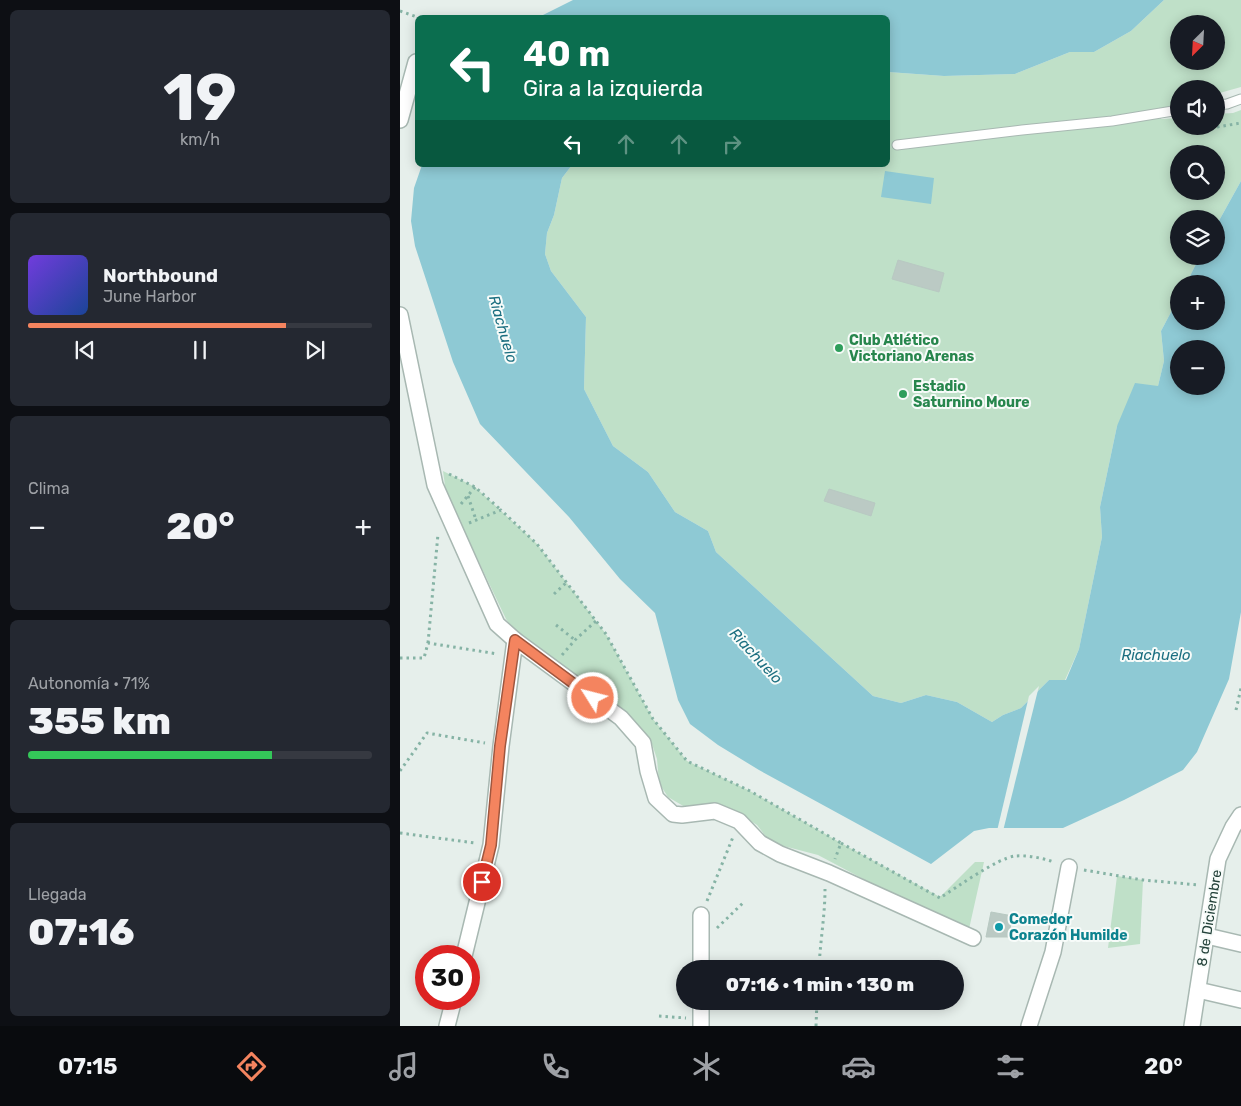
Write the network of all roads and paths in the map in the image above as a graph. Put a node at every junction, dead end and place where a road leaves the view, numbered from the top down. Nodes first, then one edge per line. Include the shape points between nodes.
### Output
1 (400, 11) edge
2 (415, 16) edge
3 (415, 66) edge
4 (1241, 99) edge
5 (1225, 104) edge
6 (1170, 111) edge
7 (400, 120) edge
8 (1241, 122) edge
9 (1225, 125) edge
10 (897, 146) dead end
11 (400, 315) edge
12 (430, 464) junction
13 (468, 496) dead end
14 (501, 510) junction
15 (476, 520) junction
16 (439, 529) dead end
17 (454, 529) junction
18 (567, 582) junction
19 (554, 594) dead end
20 (596, 621) junction
21 (556, 625) dead end
22 (515, 640) junction
23 (575, 640) junction
24 (428, 643) junction
25 (400, 658) edge
26 (512, 661) junction
27 (552, 668) junction
28 (1241, 688) edge
29 (1236, 710) dead end
30 (500, 746) junction
31 (400, 771) edge
32 (1241, 815) edge
33 (739, 822) junction
34 (400, 833) edge
35 (841, 843) junction
36 (491, 845) junction
37 (1069, 867) junction
38 (830, 873) junction
39 (1215, 886) junction
40 (745, 901) dead end
41 (701, 915) joint
42 (1207, 936) junction
43 (973, 938) dead end
44 (701, 944) junction
45 (1241, 944) edge
46 (467, 945) edge
47 (701, 960) edge
48 (819, 960) edge
49 (1198, 990) junction
50 (1241, 1000) edge
51 (452, 1010) edge
52 (817, 1010) edge
53 (659, 1016) dead end
54 (701, 1022) edge
55 (448, 1026) edge
56 (816, 1026) edge
57 (1029, 1026) edge
58 (1192, 1026) edge

1 - 2 path
3 - 7 street
4 - 5 lane
6 - 10 lane
8 - 9 path
11 - 12 street
12 - 14 path via 475,488
12 - 17 street via 434,485
13 - 15 path
14 - 15 path
14 - 18 path via 537,544
15 - 17 path
16 - 24 path
17 - 22 street via 497,624
18 - 19 path
18 - 20 path
20 - 23 path
20 - 35 path via 653,719 686,761 750,790
21 - 23 path
22 - 26 street
22 - 27 street
23 - 27 path
24 - 25 path via 424,658
24 - 26 path via 495,653
26 - 30 street
27 - 33 street via 621,718 643,743 656,798 673,814 715,811
28 - 29 path
30 - 31 path via 427,733
30 - 36 street
32 - 39 street, 8 de Diciembre via 1218,859
33 - 38 street via 760,843
33 - 41 path
34 - 36 path
35 - 37 path via 940,898 991,866 1014,856 1043,858
35 - 38 path
36 - 46 street
37 - 39 path via 1143,880
37 - 57 street via 1053,952
38 - 43 street
38 - 48 path via 825,884
39 - 42 street, 8 de Diciembre
40 - 44 path
41 - 44 street
42 - 45 street
42 - 49 street, 8 de Diciembre
44 - 47 street
49 - 50 street
49 - 58 street, 8 de Diciembre
51 - 55 street
52 - 56 path
53 - 54 path

